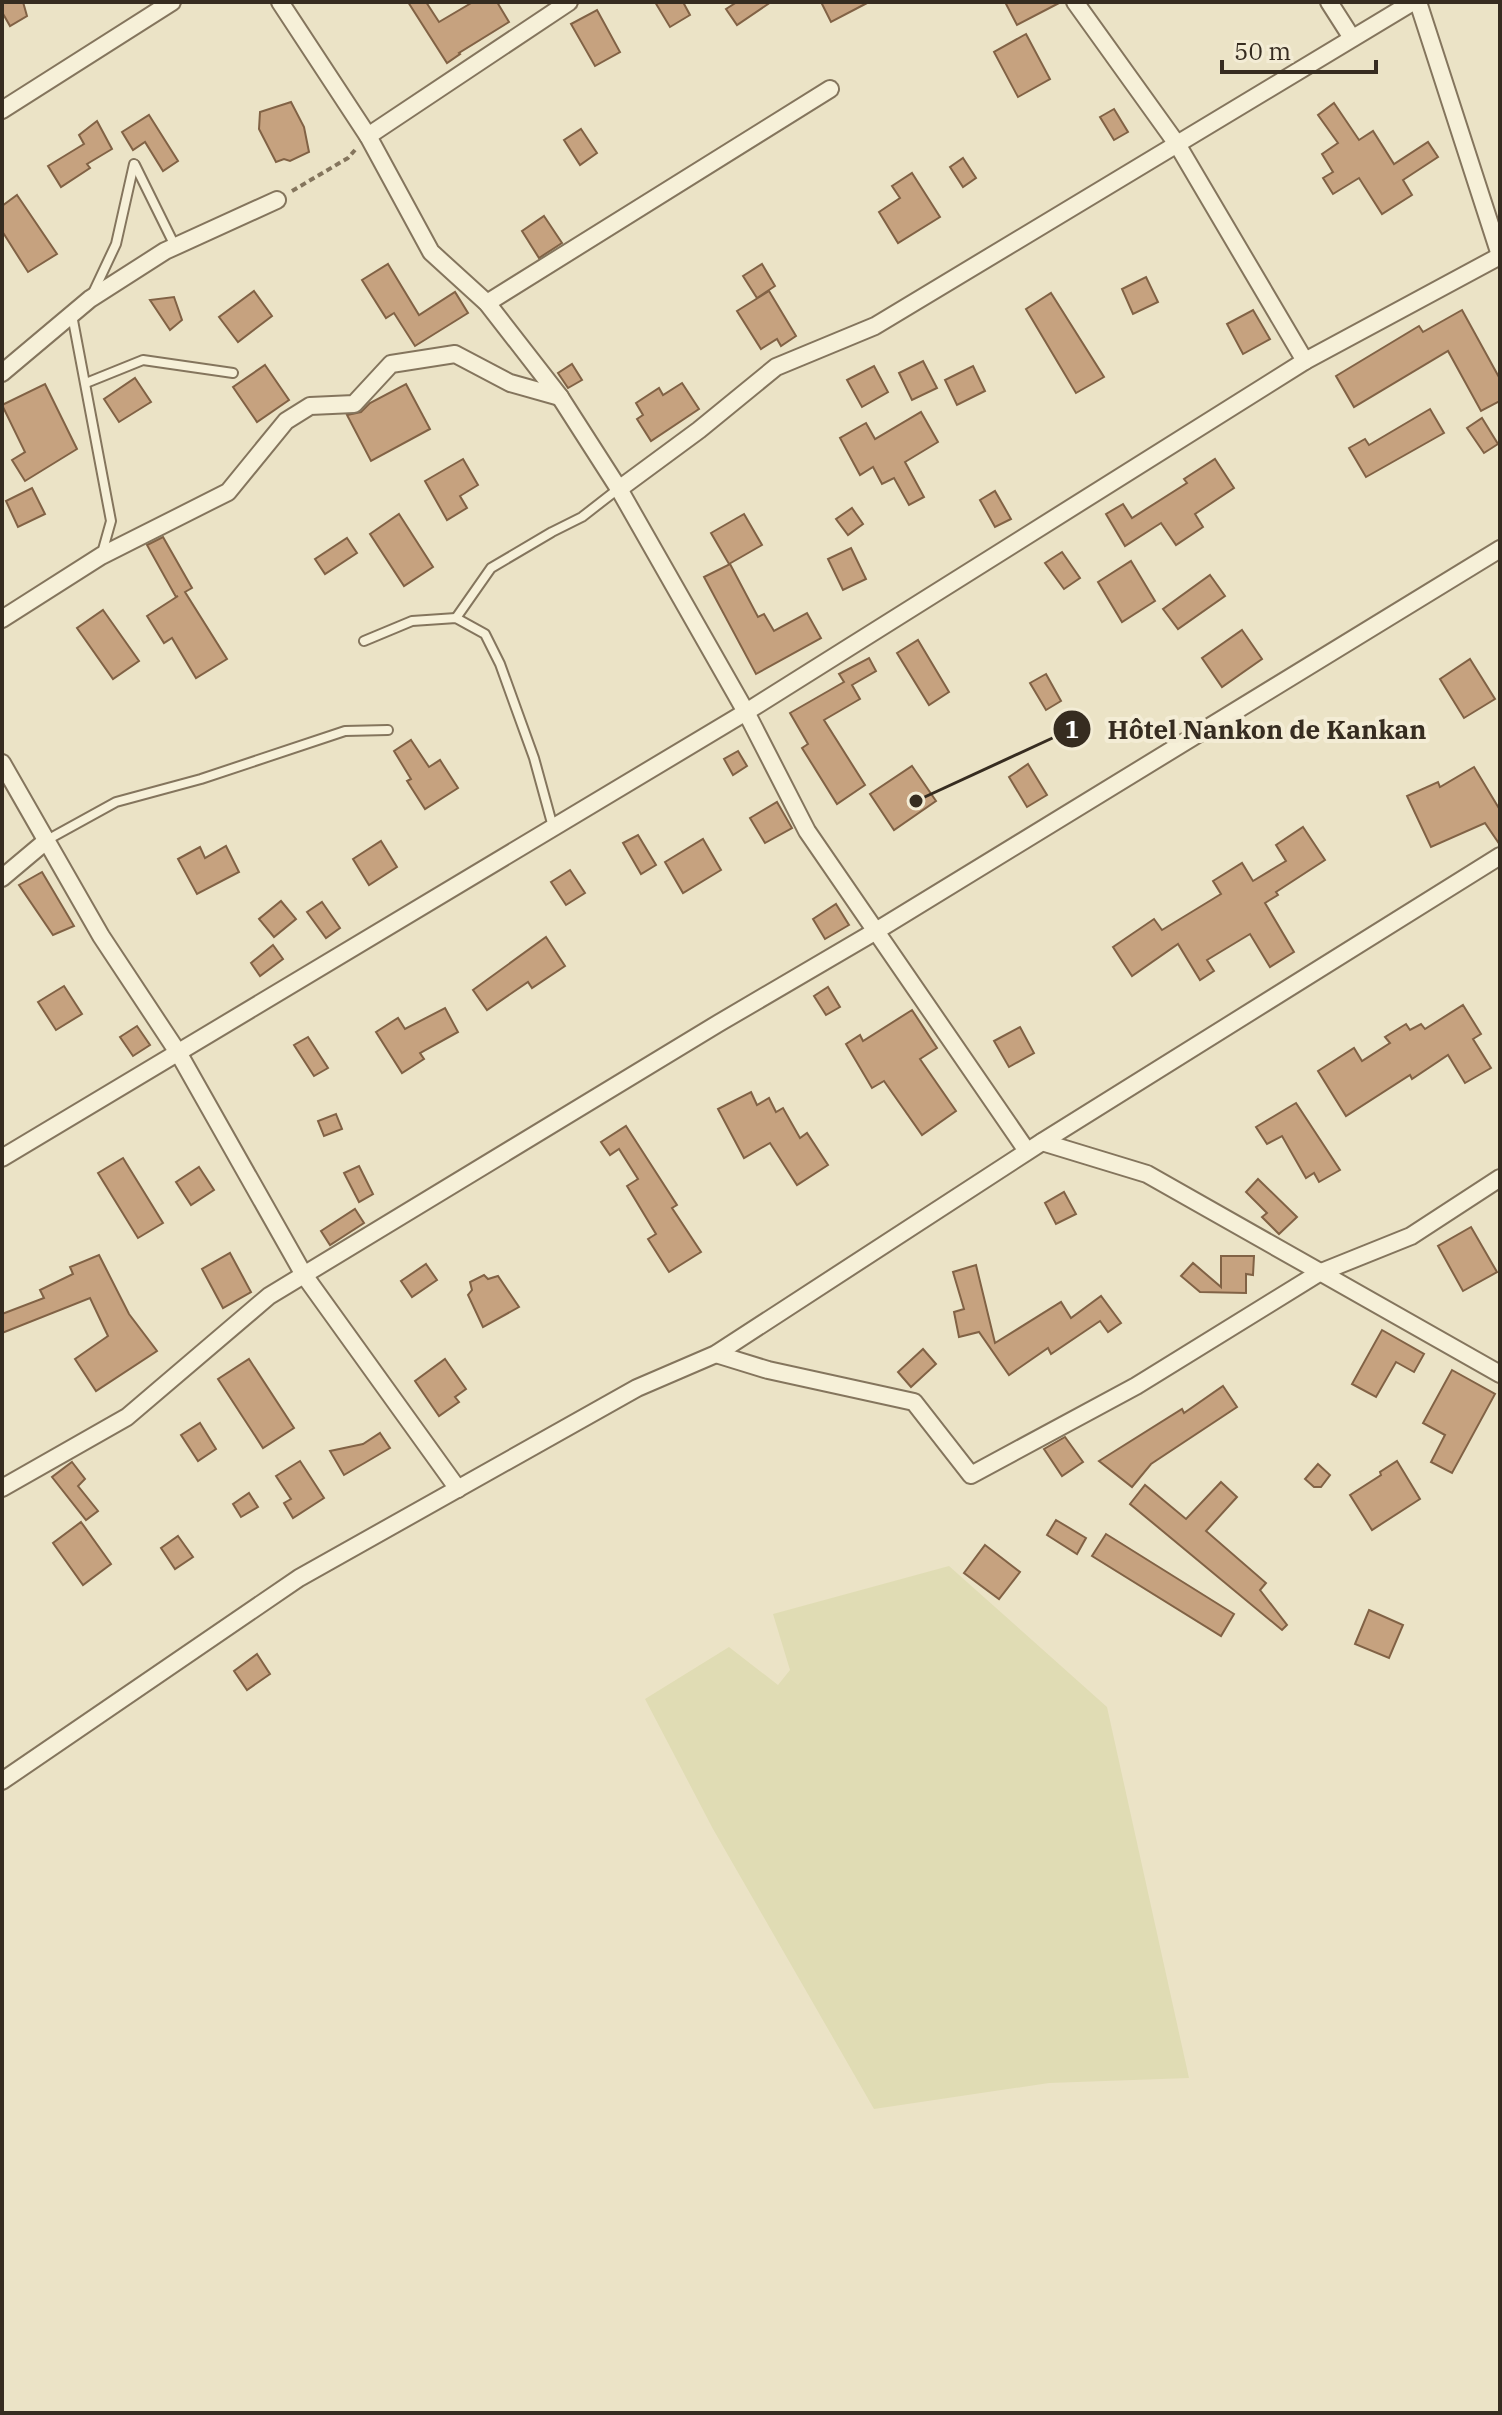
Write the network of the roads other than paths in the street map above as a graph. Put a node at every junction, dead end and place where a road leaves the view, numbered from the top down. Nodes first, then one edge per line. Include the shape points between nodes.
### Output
1 (172, 2) edge
2 (280, 2) edge
3 (569, 2) edge
4 (1075, 2) edge
5 (1329, 2) edge
6 (1415, 2) edge
7 (1352, 38) junction
8 (830, 89) dead end
9 (2, 110) edge
10 (368, 136) junction
11 (1177, 144) junction
12 (277, 200) road end
13 (175, 246) junction
14 (1500, 255) edge
15 (90, 299) junction
16 (487, 303) junction
17 (72, 314) junction
18 (1305, 361) junction
19 (2, 373) edge
20 (233, 373) dead end
21 (86, 383) junction
22 (560, 397) junction
23 (619, 489) junction
24 (1500, 549) edge
25 (101, 556) junction
26 (456, 618) junction
27 (2, 619) edge
28 (364, 641) dead end
29 (746, 712) junction
30 (388, 730) dead end
31 (2, 763) edge
32 (553, 828) junction
33 (46, 841) junction
34 (1500, 856) edge
35 (2, 878) edge
36 (876, 931) junction
37 (179, 1054) junction
38 (1042, 1142) junction
39 (1027, 1151) junction
40 (2, 1158) edge
41 (1500, 1178) edge
42 (1319, 1273) junction
43 (304, 1275) junction
44 (716, 1354) junction
45 (1500, 1374) edge
46 (2, 1488) edge
47 (458, 1489) junction
48 (2, 1781) edge

1 - 9 street
2 - 10 street
3 - 10 street
4 - 11 street
5 - 7 street
6 - 7 street
6 - 14 street
7 - 11 street
8 - 16 street
10 - 16 street via 431,252
11 - 18 street
11 - 23 street via 875,326 776,367
12 - 13 street
13 - 15 street
13 - 15 lane via 134,164 116,244
14 - 18 street
15 - 17 street
16 - 22 street
17 - 19 street
17 - 21 lane
18 - 29 street
20 - 21 lane via 143,360
21 - 25 lane via 111,521
22 - 23 street
22 - 25 street via 510,383 455,354 391,364 354,404 310,406 286,421 228,492
23 - 26 lane via 582,517 491,568
23 - 29 street
24 - 36 street
25 - 27 street
26 - 28 lane via 412,621
26 - 32 lane via 485,634 500,664
29 - 32 street
29 - 36 street via 807,831
30 - 33 lane via 345,731 116,802
31 - 33 street
32 - 37 street
33 - 35 street
33 - 37 street
34 - 38 street
36 - 39 street
36 - 43 street
37 - 40 street
37 - 43 street
38 - 39 street
38 - 42 street via 1147,1174
39 - 44 street
41 - 42 street via 1411,1236
42 - 44 street via 1136,1386 971,1475 914,1402
42 - 45 street
43 - 46 street via 269,1296 127,1417
43 - 47 street
44 - 47 street via 637,1388
47 - 48 street via 299,1578

